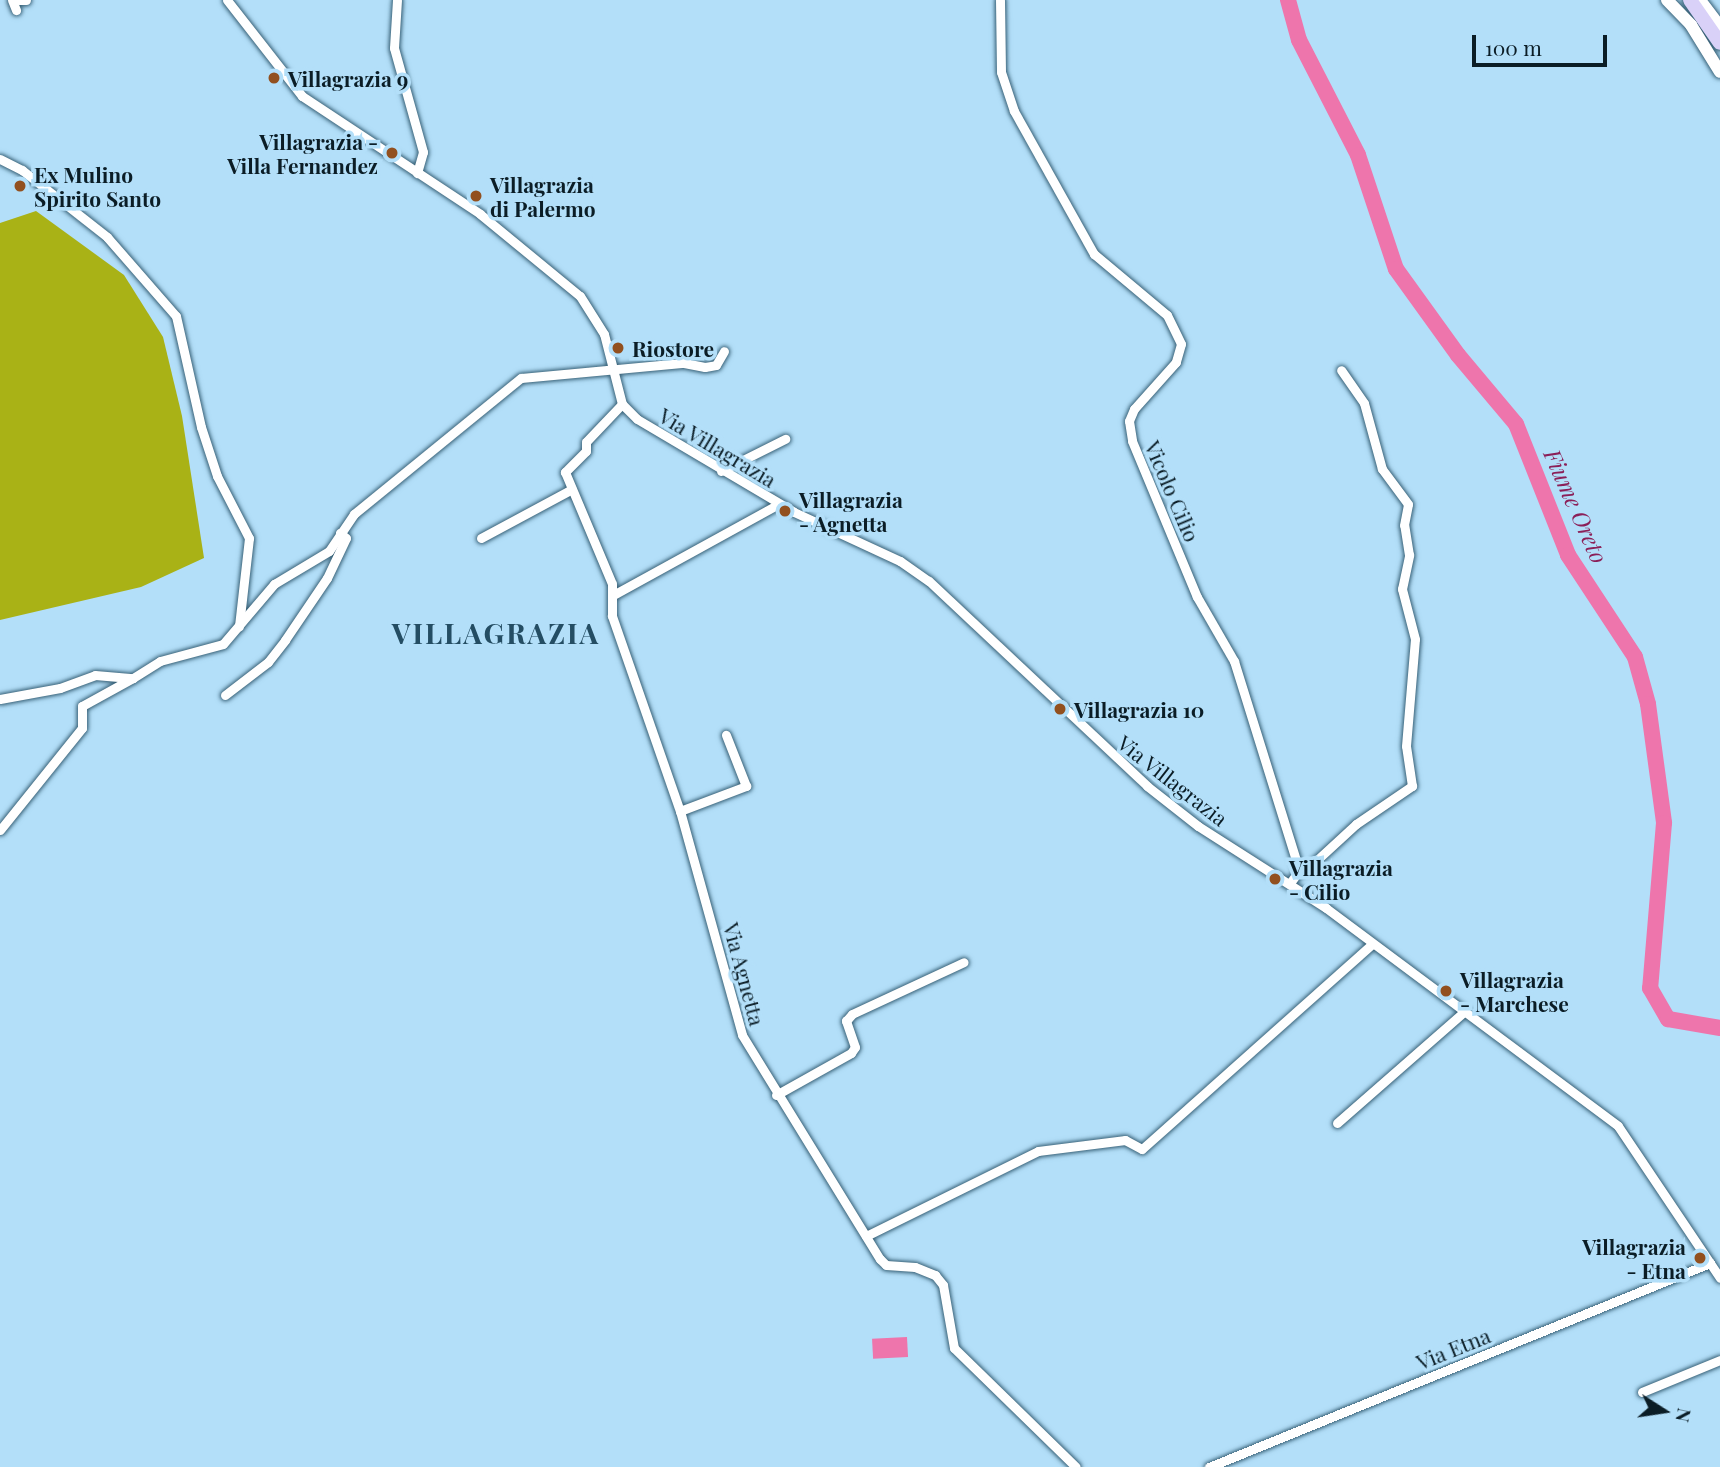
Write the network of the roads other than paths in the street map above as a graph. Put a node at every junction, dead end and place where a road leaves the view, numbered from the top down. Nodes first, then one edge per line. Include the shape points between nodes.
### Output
1 (12, 0) edge
2 (19, 0) edge
3 (26, 0) edge
4 (227, 0) edge
5 (397, 0) edge
6 (1000, 0) edge
7 (1667, 0) edge
8 (1690, 0) edge
9 (1700, 0) edge
10 (16, 10) dead end
11 (1720, 27) edge
12 (1720, 43) edge
13 (1720, 72) edge
14 (0, 159) edge
15 (417, 173) junction
16 (724, 351) dead end
17 (612, 369) junction
18 (1341, 370) dead end
19 (622, 404) junction
20 (785, 439) dead end
21 (721, 471) junction
22 (572, 489) junction
23 (779, 504) junction
24 (340, 533) junction
25 (481, 538) dead end
26 (615, 594) junction
27 (239, 628) junction
28 (133, 678) junction
29 (225, 695) dead end
30 (0, 699) edge
31 (726, 735) dead end
32 (680, 811) junction
33 (0, 830) edge
34 (1297, 872) junction
35 (1290, 883) junction
36 (1372, 944) junction
37 (964, 961) dead end
38 (1464, 1012) junction
39 (775, 1095) junction
40 (1336, 1123) dead end
41 (866, 1236) junction
42 (1710, 1263) junction
43 (1720, 1278) edge
44 (1720, 1360) edge
45 (1642, 1392) dead end
46 (1076, 1467) edge
47 (1209, 1467) edge

1 - 10 street
2 - 3 street
4 - 15 street via 302,96
5 - 15 street via 394,48 424,152
6 - 34 street, Vicolo Cilio via 1001,72 1014,111 1094,254 1167,315 1181,344 1176,362 1134,409 1129,421 1132,441 1197,597 1234,661
7 - 13 main road via 1691,25
8 - 12 main road
9 - 11 main road
14 - 27 street via 22,170 107,237 176,316 217,476 249,538
15 - 17 street via 480,214 580,296 599,323
16 - 17 street via 716,365 705,367 684,363
17 - 19 street
17 - 24 street via 539,375 505,387 354,514
18 - 34 street via 1364,403 1382,469 1408,504 1404,525 1409,555 1402,589 1415,639 1406,746 1412,786 1356,824 1306,870
19 - 21 street, Via Villagrazia
19 - 22 street via 586,442 586,452 568,467
20 - 21 street
21 - 23 street, Via Villagrazia
22 - 25 street
22 - 26 street, Via Agnetta
23 - 26 street
23 - 35 street, Via Villagrazia via 900,561 929,581 1147,786 1198,826
24 - 27 street via 329,551 274,584
24 - 29 street via 346,538 327,578 285,640 268,662
26 - 32 street, Via Agnetta via 612,617
27 - 28 street via 223,645 160,661
28 - 30 street via 94,675 60,688
28 - 33 street via 82,706 82,728
31 - 32 street via 746,786
32 - 39 street, Via Agnetta via 736,1021
34 - 35 street
35 - 36 street, Via Villagrazia
36 - 38 street, Via Villagrazia
36 - 41 street via 1142,1149 1125,1140 1038,1151
37 - 39 street via 852,1014 845,1021 855,1047 850,1053
38 - 40 street
38 - 42 street, Via Villagrazia via 1618,1126
39 - 41 street, Via Agnetta
41 - 46 street, Via Agnetta via 886,1265 915,1267 935,1275 943,1284 954,1348
42 - 43 street, Via Villagrazia
42 - 47 street, Via Etna
44 - 45 street

